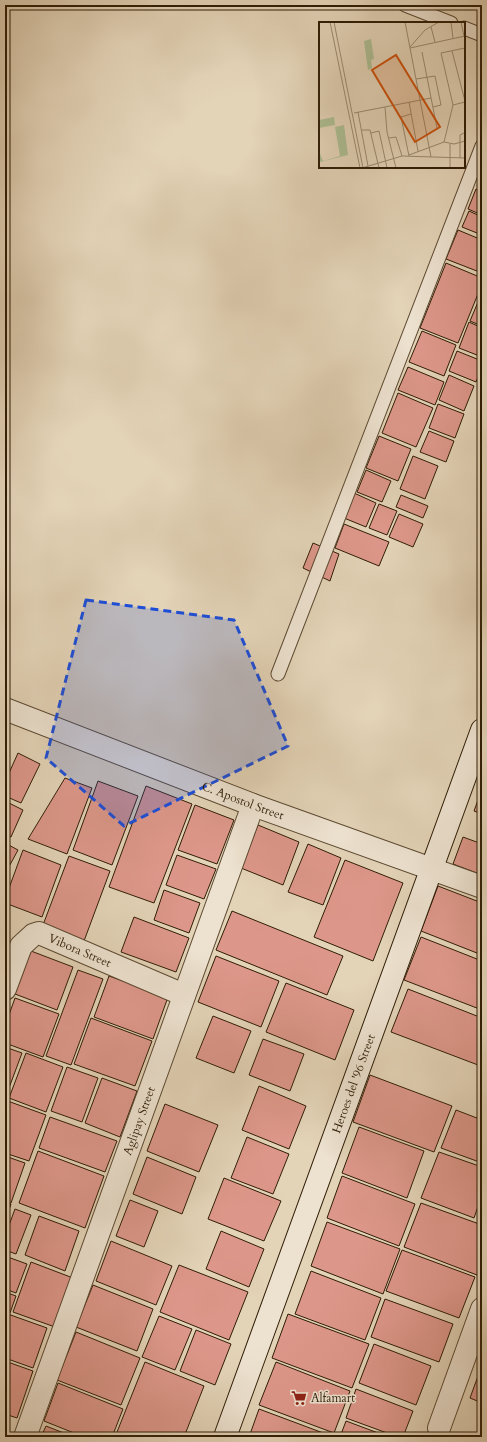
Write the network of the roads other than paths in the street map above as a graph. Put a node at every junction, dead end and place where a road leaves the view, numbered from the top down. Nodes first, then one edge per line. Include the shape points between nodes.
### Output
1 (405, 5) edge
2 (448, 22) edge
3 (465, 28) edge
4 (482, 35) edge
5 (482, 146) edge
6 (278, 674) dead end
7 (5, 709) edge
8 (482, 730) edge
9 (254, 805) junction
10 (432, 869) junction
11 (482, 888) edge
12 (5, 990) edge
13 (184, 995) junction
14 (482, 1309) edge
15 (440, 1428) dead end
16 (25, 1437) edge
17 (224, 1437) edge

1 - 2 lane
3 - 4 lane
5 - 6 lane
7 - 9 street, C. Apostol Street
8 - 10 street, Heroes del '96 Street
9 - 10 street, C. Apostol Street
9 - 13 street, Aglipay Street
10 - 11 street, C. Apostol Street
10 - 17 street, Heroes del '96 Street
12 - 13 street, Vibora Street via 21,946 39,933
13 - 16 street, Aglipay Street
14 - 15 street

